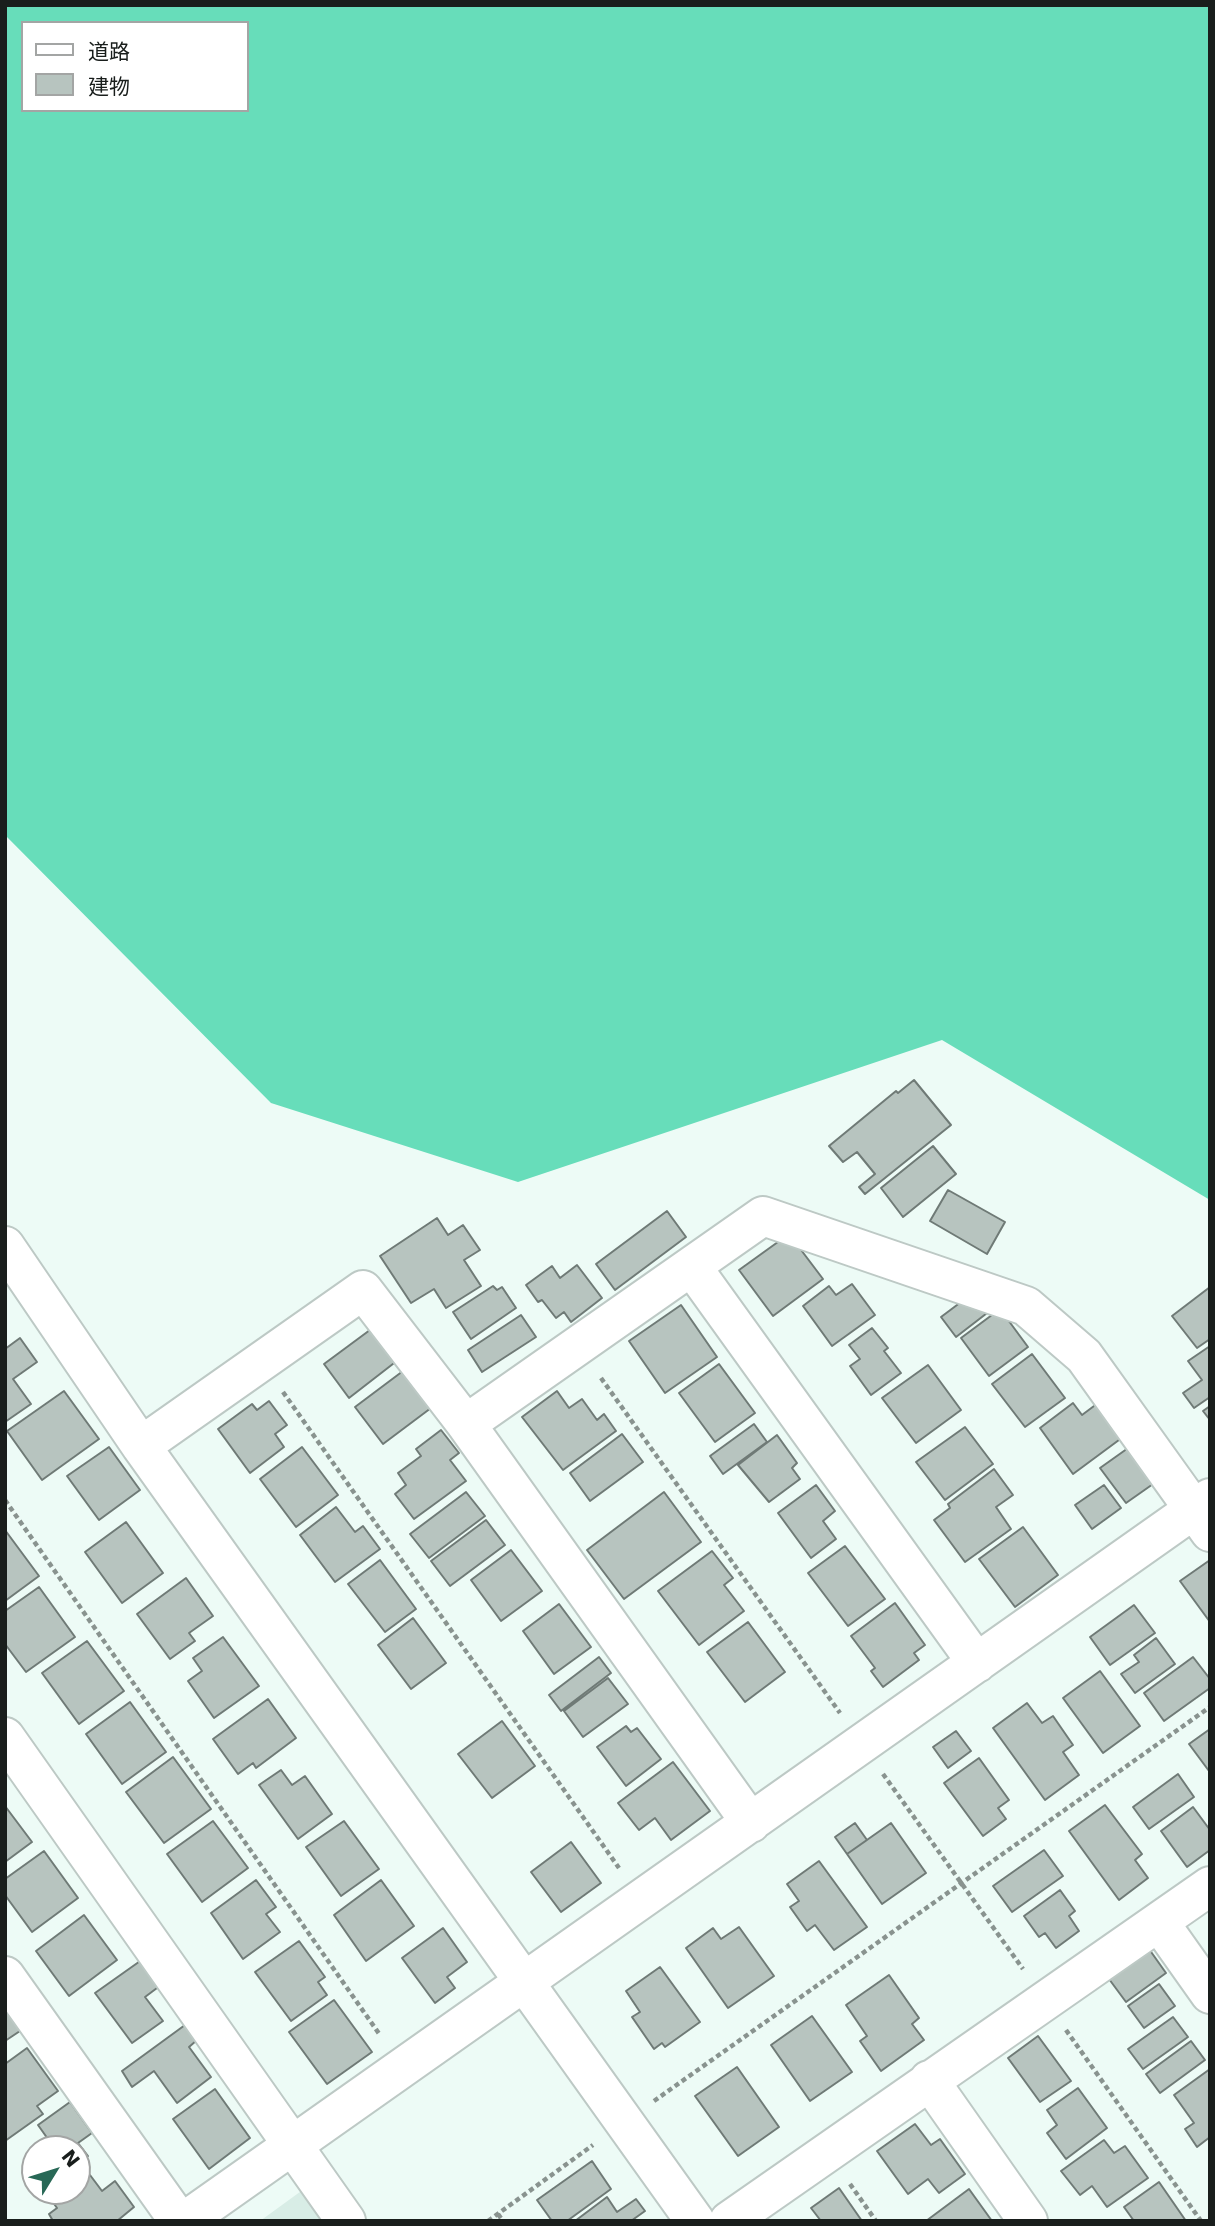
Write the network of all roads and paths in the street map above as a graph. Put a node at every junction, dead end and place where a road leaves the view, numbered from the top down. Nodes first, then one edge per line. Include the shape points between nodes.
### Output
1 (5, 1245) edge
2 (692, 1267) junction
3 (578, 1346) junction
4 (262, 1363) junction
5 (466, 1424) junction
6 (141, 1446) junction
7 (5, 1500) edge
8 (1204, 1513) edge
9 (978, 1663) junction
10 (1210, 1707) edge
11 (5, 1737) edge
12 (862, 1744) junction
13 (751, 1823) junction
14 (962, 1884) junction
15 (1210, 1885) edge
16 (642, 1900) junction
17 (1159, 1922) junction
18 (5, 1976) edge
19 (523, 1984) junction
20 (1210, 1994) edge
21 (1045, 2001) junction
22 (402, 2068) junction
23 (929, 2080) junction
24 (624, 2123) junction
25 (292, 2145) junction
26 (498, 2214) junction
27 (179, 2221) edge
28 (185, 2221) edge
29 (346, 2221) edge
30 (488, 2221) edge
31 (503, 2221) edge
32 (695, 2221) edge
33 (729, 2221) edge
34 (1028, 2221) edge
35 (1201, 2221) edge

1 - 6 street
2 - 3 street
2 - 8 street via 763,1216 1026,1306 1084,1356
2 - 9 street
3 - 5 street
3 - 12 path
4 - 5 street via 363,1290
4 - 6 street
4 - 16 path
5 - 13 street
6 - 19 street
7 - 22 path
8 - 9 street
9 - 12 street
10 - 14 path
11 - 25 street
12 - 13 street
12 - 14 path
13 - 16 street
14 - 21 path
14 - 24 path
15 - 17 street
16 - 19 street
17 - 20 street
17 - 21 street
18 - 27 street
19 - 22 street
19 - 24 street
21 - 23 street
21 - 35 path
22 - 25 street
23 - 33 street
23 - 34 street
24 - 26 path
24 - 32 street
25 - 28 street
25 - 29 street
26 - 30 path
26 - 31 path

